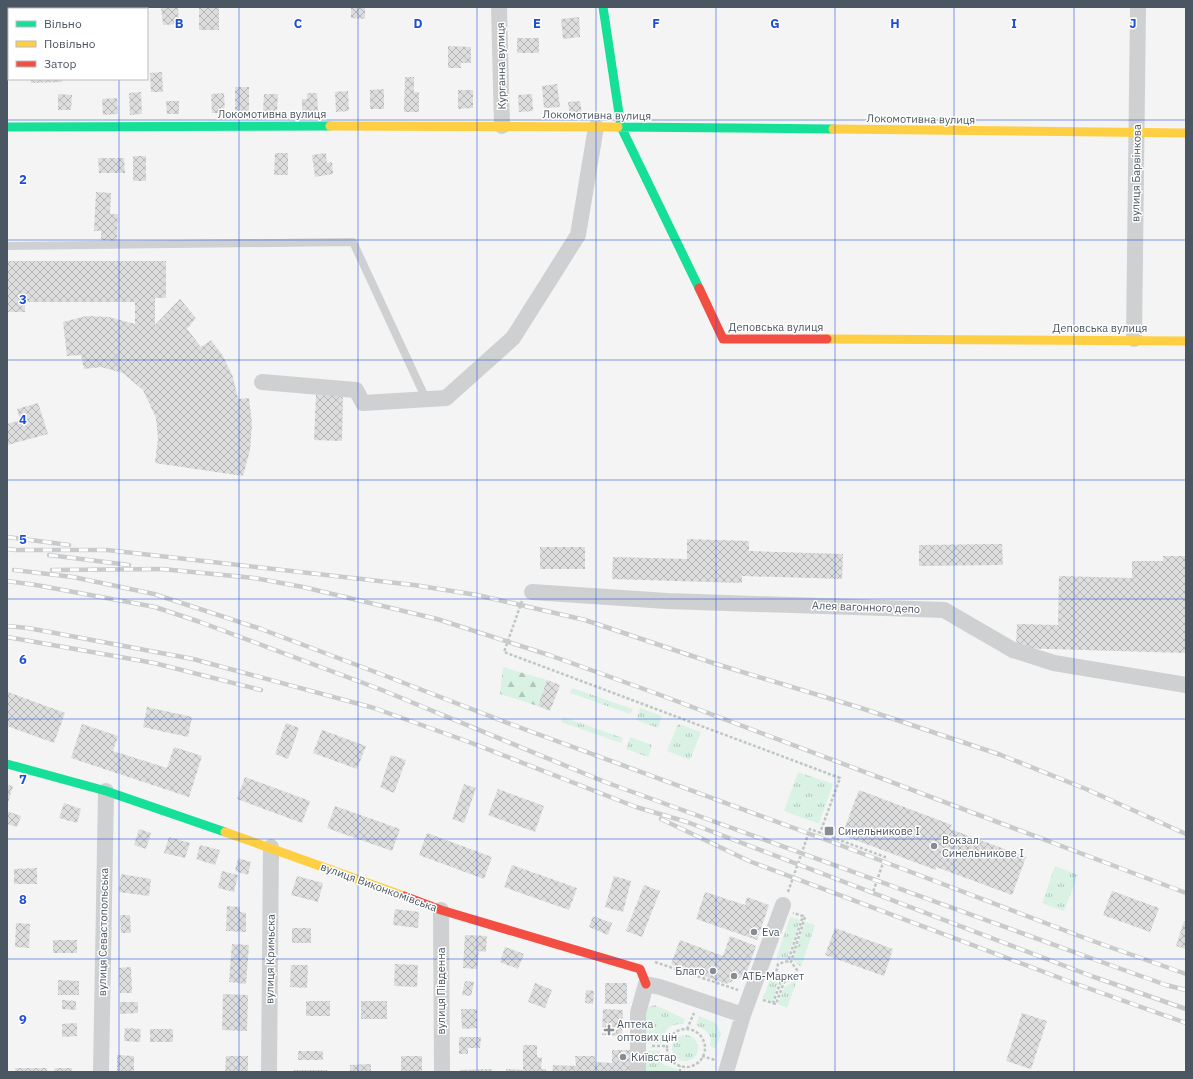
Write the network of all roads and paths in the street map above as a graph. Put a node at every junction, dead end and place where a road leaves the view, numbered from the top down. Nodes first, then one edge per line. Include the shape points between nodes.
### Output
1 (499, 7) edge
2 (603, 7) edge
3 (1138, 7) edge
4 (502, 126) junction
5 (7, 127) edge
6 (596, 127) junction
7 (621, 127) junction
8 (1137, 133) junction
9 (1186, 133) edge
10 (7, 246) edge
11 (1134, 340) junction
12 (1186, 341) edge
13 (262, 382) dead end
14 (426, 399) junction
15 (532, 592) joint
16 (1186, 685) edge
17 (7, 764) edge
18 (106, 791) junction
19 (820, 833) junction
20 (271, 847) junction
21 (872, 895) dead end
22 (782, 907) junction
23 (441, 910) junction
24 (803, 916) junction
25 (640, 969) junction
26 (646, 984) junction
27 (750, 995) junction
28 (773, 1003) junction
29 (743, 1015) junction
30 (680, 1066) junction
31 (101, 1072) edge
32 (268, 1072) edge
33 (442, 1072) edge
34 (638, 1072) edge
35 (680, 1072) edge
36 (726, 1072) edge

1 - 4 street, Курганна вулиця
2 - 7 street, Деповська вулиця
3 - 8 street, вулиця Барвінкова
4 - 5 street, Локомотивна вулиця
4 - 6 street, Локомотивна вулиця
6 - 7 street, Локомотивна вулиця
6 - 14 street via 578,235 513,338 446,398
7 - 8 street, Локомотивна вулиця
7 - 11 street, Деповська вулиця via 722,339
8 - 9 street, Локомотивна вулиця
8 - 11 street, вулиця Барвінкова
10 - 14 lane via 353,242
11 - 12 street, Деповська вулиця
13 - 14 street via 356,390 363,403
15 - 16 street, Алея вагонного депо via 667,600 944,610 1013,650 1054,663
15 - 19 path via 525,592 504,652 840,778
17 - 18 street, вулиця Виконкомівська
18 - 20 street, вулиця Виконкомівська
18 - 31 street, вулиця Севастопольська
19 - 21 path via 885,857
19 - 22 path via 810,830
20 - 23 street, вулиця Виконкомівська
20 - 32 street, вулиця Кримьска
22 - 24 path
22 - 27 street
23 - 25 street, вулиця Виконкомівська
23 - 33 street, вулиця Південна
24 - 28 path via 788,961 778,964 776,972 781,981
24 - 28 path via 805,917 791,962 796,970 793,979 784,982 776,1004
25 - 26 street
25 - 27 path via 650,960
26 - 29 street
26 - 34 street via 638,1014
27 - 28 path
27 - 29 street
29 - 36 street
30 - 30 path via 670,1058 668,1040 676,1032 693,1030 702,1038 702,1056 693,1065
30 - 35 path

